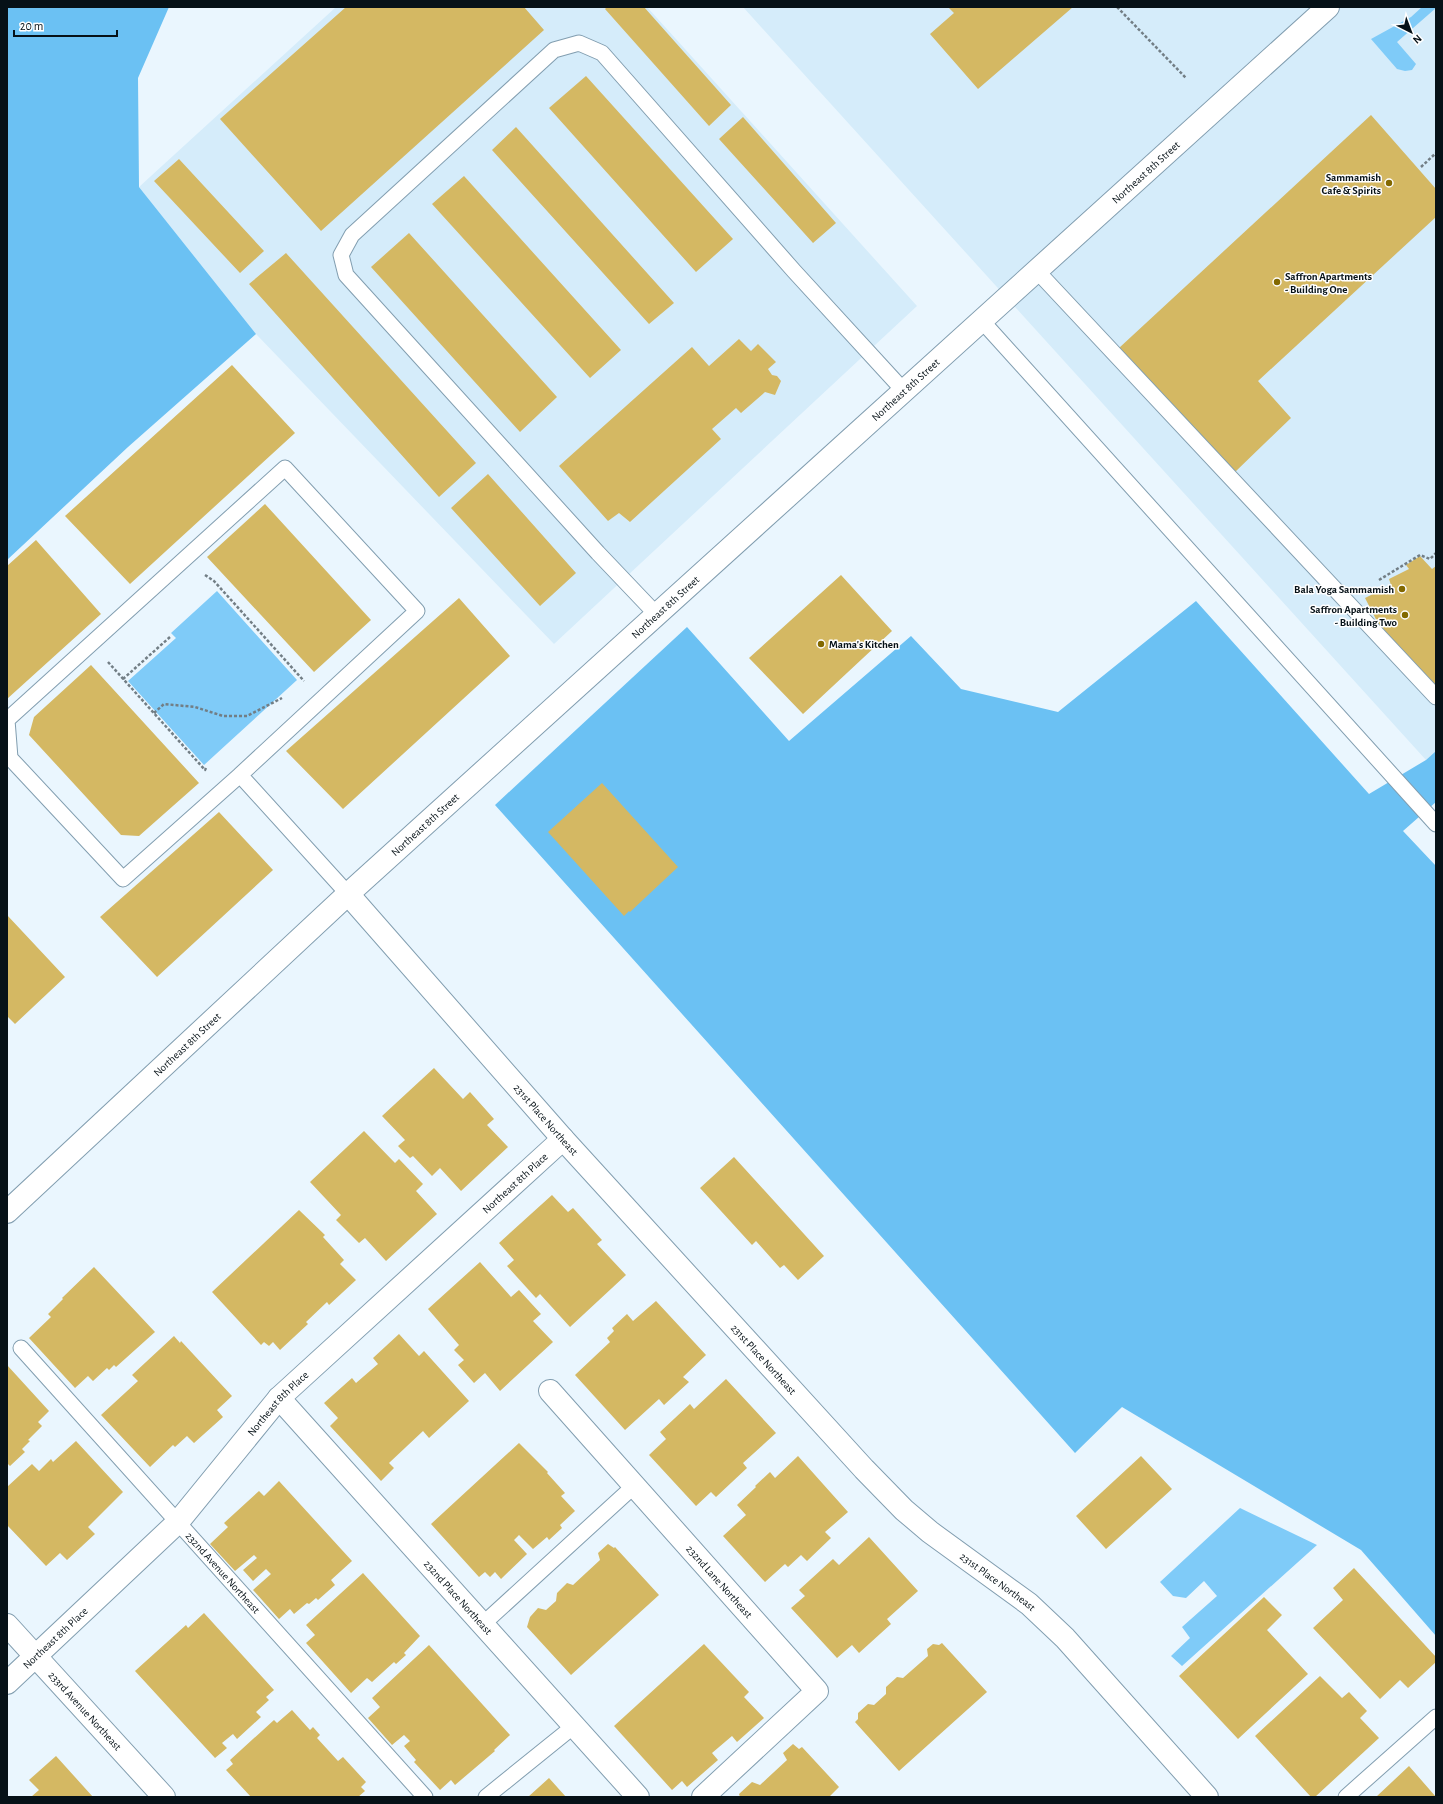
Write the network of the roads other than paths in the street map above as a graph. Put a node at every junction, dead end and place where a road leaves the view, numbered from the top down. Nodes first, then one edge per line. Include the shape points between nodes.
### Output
1 (1322, 9) edge
2 (1037, 271) junction
3 (982, 321) junction
4 (904, 391) junction
5 (657, 615) junction
6 (1436, 697) edge
7 (240, 775) junction
8 (1436, 824) edge
9 (348, 894) junction
10 (563, 1139) junction
11 (7, 1212) edge
12 (22, 1348) dead end
13 (550, 1391) dead end
14 (279, 1398) junction
15 (634, 1486) junction
16 (178, 1522) junction
17 (483, 1624) junction
18 (7, 1625) edge
19 (35, 1656) junction
20 (7, 1683) edge
21 (1436, 1717) edge
22 (574, 1726) junction
23 (164, 1797) edge
24 (425, 1797) edge
25 (486, 1797) edge
26 (638, 1797) edge
27 (703, 1797) edge
28 (1207, 1797) edge
29 (1346, 1797) edge

1 - 2 street, Northeast 8th Street
2 - 3 street, Northeast 8th Street
2 - 6 lane
3 - 4 street, Northeast 8th Street
3 - 8 lane
4 - 5 street, Northeast 8th Street
4 - 5 lane via 794,271 602,53 579,43 554,50 352,236 340,255 346,276
5 - 9 street, Northeast 8th Street
7 - 7 lane via 123,879 10,758 7,720 285,468 417,611
7 - 9 lane
9 - 10 street, 231st Place Northeast
9 - 11 street, Northeast 8th Street
10 - 14 street, Northeast 8th Place
10 - 28 street, 231st Place Northeast via 899,1505 930,1532 1030,1604 1065,1638
12 - 16 lane, 232nd Avenue Northeast
13 - 15 street, 232nd Lane Northeast
14 - 16 street, Northeast 8th Place
14 - 17 street, 232nd Place Northeast
15 - 17 lane
15 - 27 street, 232nd Lane Northeast via 817,1692
16 - 19 street, Northeast 8th Place
16 - 24 lane, 232nd Avenue Northeast
17 - 22 street, 232nd Place Northeast
18 - 19 street, 233rd Avenue Northeast
19 - 20 street, Northeast 8th Place
19 - 23 street, 233rd Avenue Northeast
21 - 29 lane
22 - 25 lane
22 - 26 street, 232nd Place Northeast

